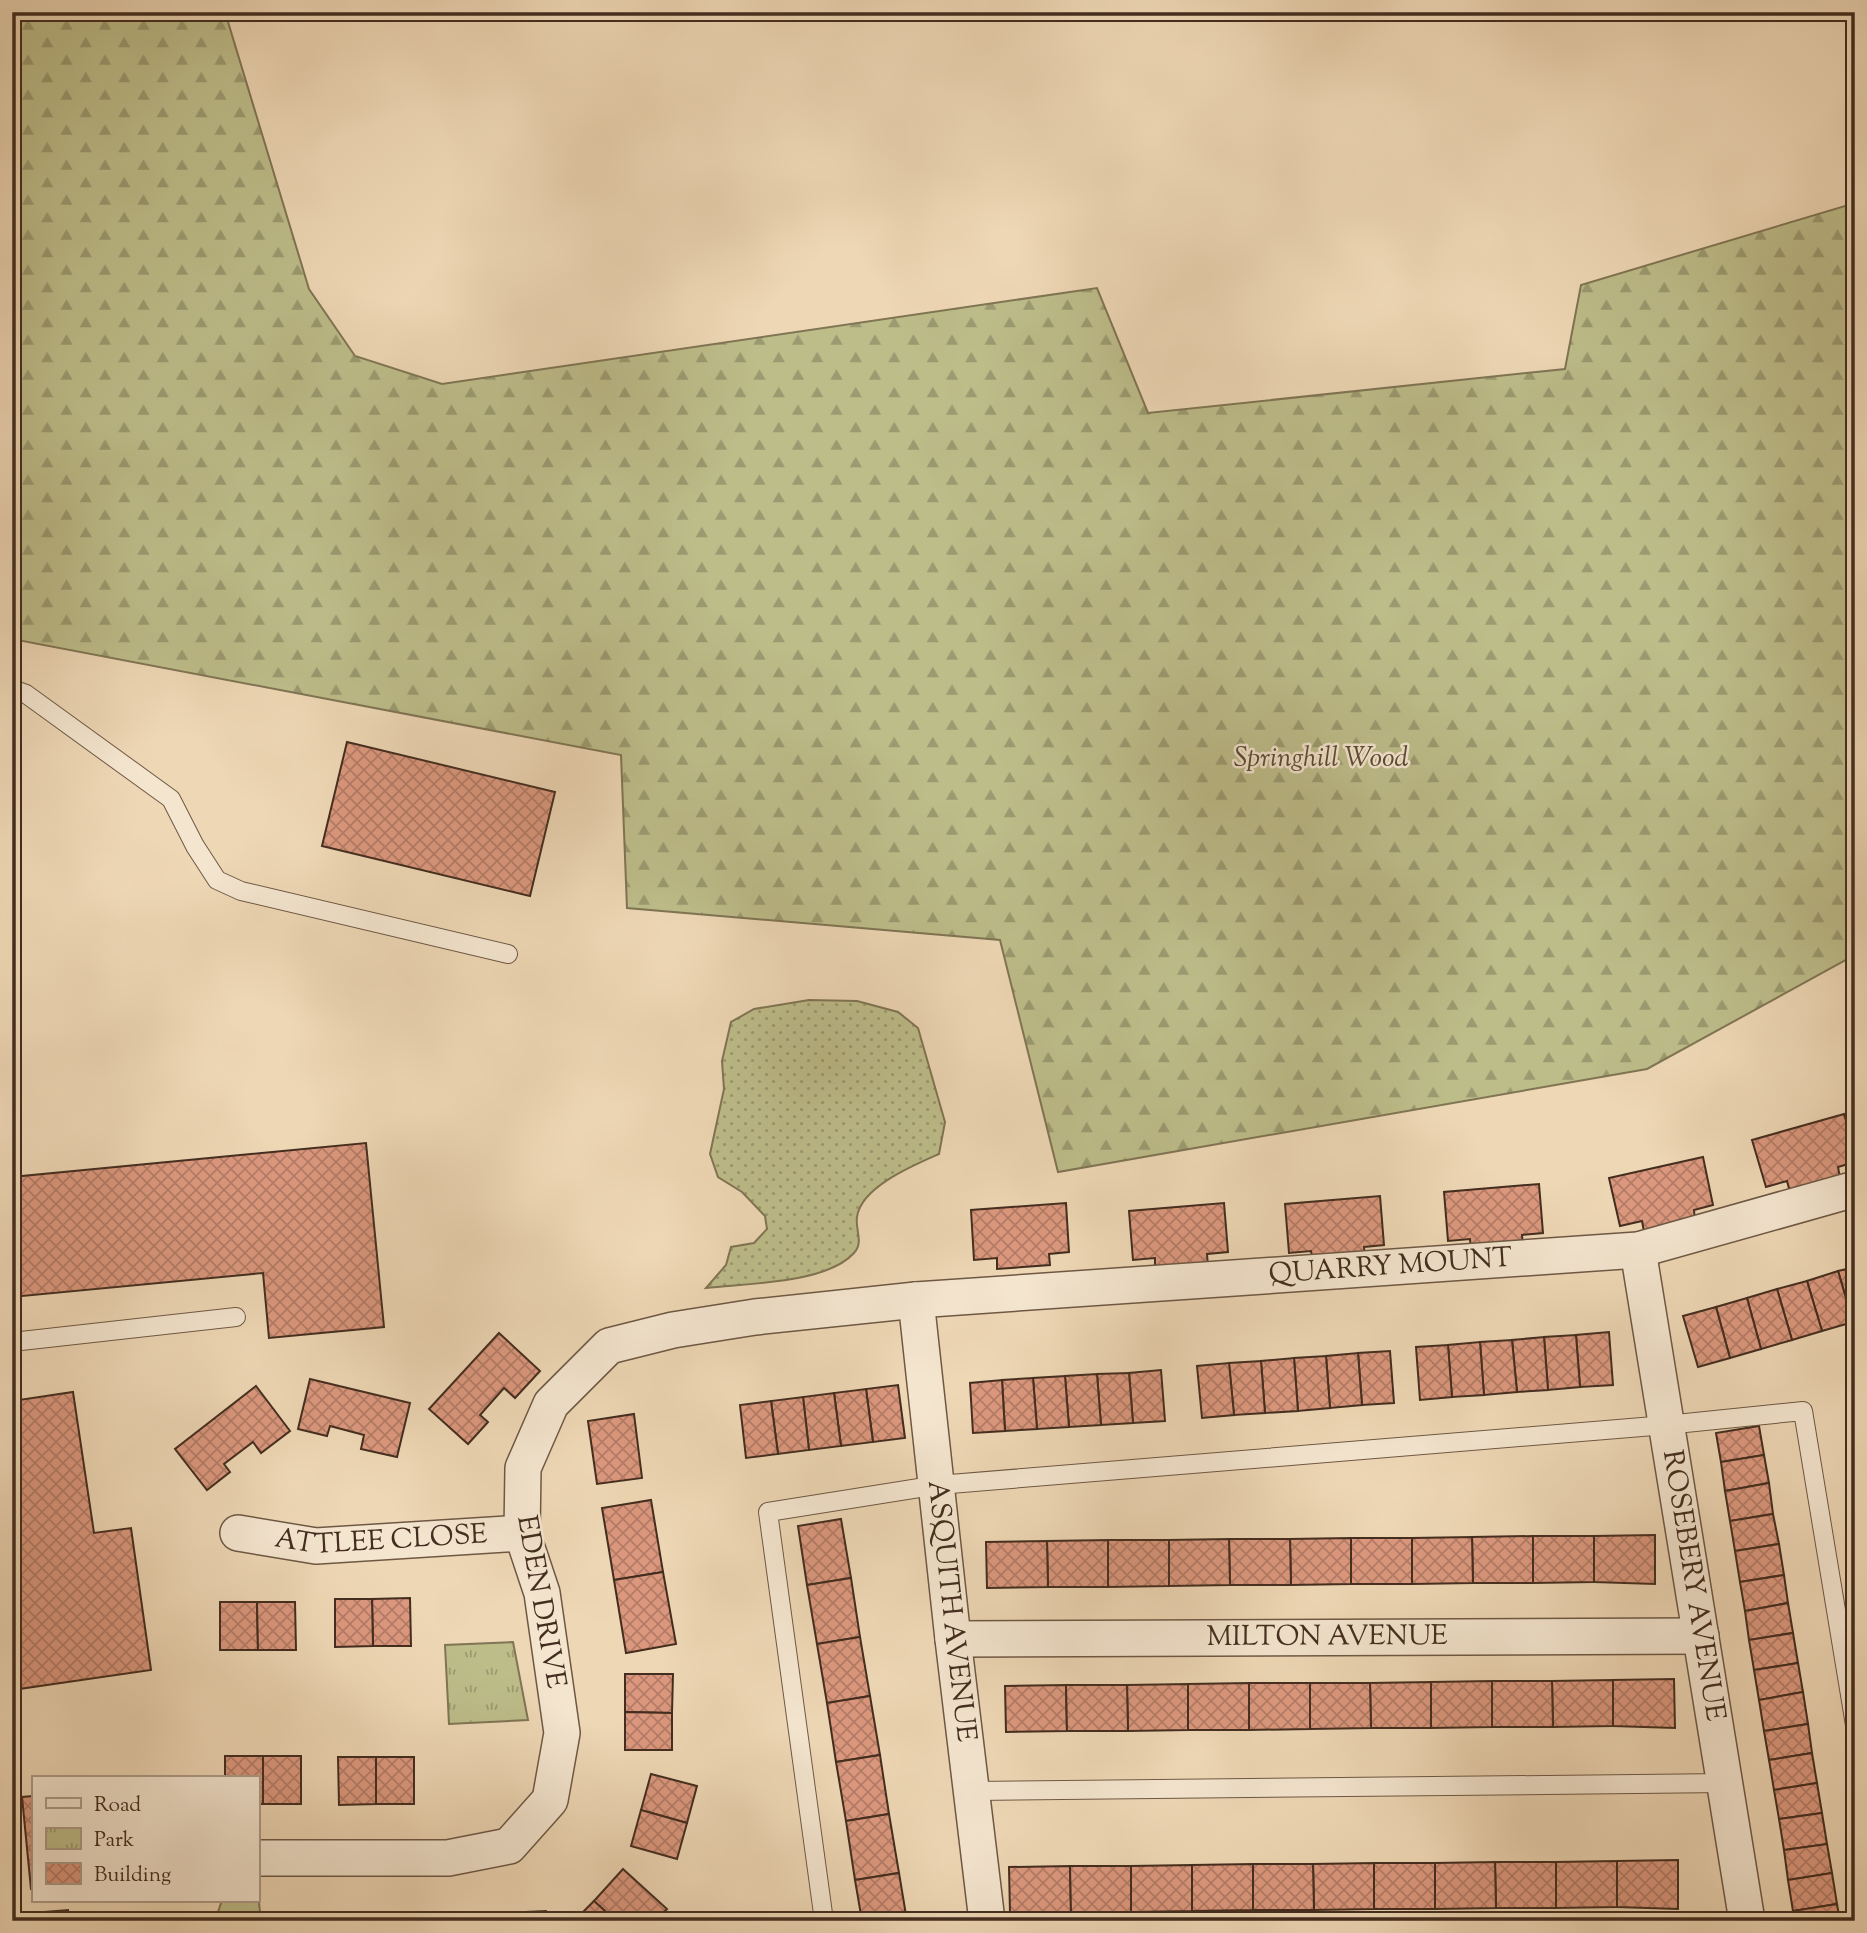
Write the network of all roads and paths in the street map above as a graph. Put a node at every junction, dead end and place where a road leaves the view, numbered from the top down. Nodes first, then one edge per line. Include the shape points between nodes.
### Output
1 (12, 689) edge
2 (508, 954) dead end
3 (1855, 1189) edge
4 (1638, 1250) junction
5 (916, 1300) junction
6 (236, 1317) dead end
7 (12, 1342) edge
8 (1666, 1424) junction
9 (938, 1485) junction
10 (238, 1533) dead end
11 (522, 1533) junction
12 (1701, 1636) junction
13 (953, 1639) junction
14 (1855, 1725) edge
15 (1726, 1783) junction
16 (972, 1791) junction
17 (259, 1858) edge
18 (824, 1921) edge
19 (987, 1921) edge
20 (1747, 1921) edge

1 - 2 lane via 26,694 172,799 217,880 242,891
3 - 4 street, QUARRY MOUNT
4 - 5 street, QUARRY MOUNT
4 - 8 street, ROSEBERY AVENUE
5 - 9 street, ASQUITH AVENUE
5 - 11 street, EDEN DRIVE via 755,1317 609,1346 551,1404 523,1468
6 - 7 lane
8 - 9 lane
8 - 12 street, ROSEBERY AVENUE
8 - 14 lane via 1802,1410
9 - 13 street, ASQUITH AVENUE
9 - 18 lane via 768,1512
10 - 11 street, ATTLEE CLOSE via 316,1546
11 - 17 street, EDEN DRIVE via 542,1593 562,1733 550,1800 509,1846 448,1858
12 - 13 street, MILTON AVENUE
12 - 15 street, ROSEBERY AVENUE
13 - 16 street, ASQUITH AVENUE
15 - 16 lane
15 - 20 street, ROSEBERY AVENUE
16 - 19 street, ASQUITH AVENUE

